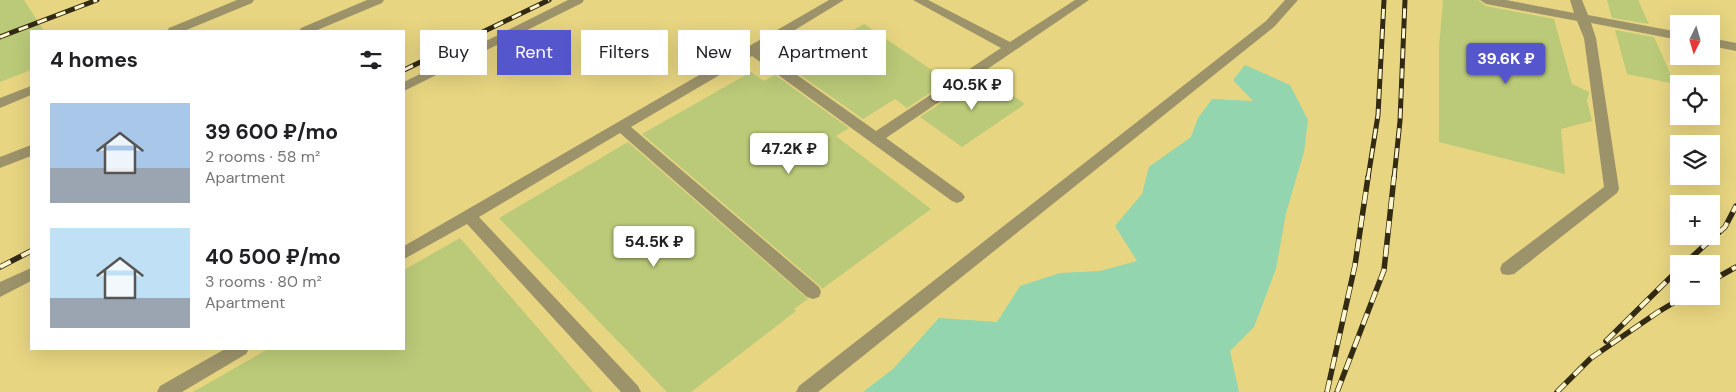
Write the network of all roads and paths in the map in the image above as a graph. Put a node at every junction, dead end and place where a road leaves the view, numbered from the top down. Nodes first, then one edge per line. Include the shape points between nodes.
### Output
1 (248, 0) edge
2 (378, 0) edge
3 (578, 0) edge
4 (838, 0) edge
5 (919, 0) edge
6 (1083, 0) edge
7 (1292, 0) edge
8 (1486, 0) edge
9 (1576, 0) edge
10 (1582, 17) junction
11 (175, 30) edge
12 (307, 30) edge
13 (1670, 34) edge
14 (1720, 44) edge
15 (1736, 47) edge
16 (1010, 48) junction
17 (752, 50) junction
18 (405, 86) edge
19 (30, 90) edge
20 (0, 103) edge
21 (621, 126) junction
22 (876, 138) junction
23 (30, 150) edge
24 (0, 163) edge
25 (957, 197) dead end
26 (468, 215) junction
27 (405, 252) edge
28 (1508, 269) dead end
29 (30, 275) edge
30 (0, 290) edge
31 (813, 292) dead end
32 (238, 350) edge
33 (166, 392) edge
34 (632, 392) edge
35 (805, 392) edge

1 - 11 lane
2 - 12 lane
3 - 18 lane
4 - 17 lane
5 - 16 lane
6 - 16 lane
7 - 35 lane via 1270,24
8 - 10 lane
9 - 10 lane
10 - 13 lane
10 - 28 lane via 1590,38 1612,190
14 - 15 lane
16 - 22 lane
17 - 21 lane
17 - 22 lane
19 - 20 lane
21 - 26 lane
21 - 31 lane
22 - 25 lane
23 - 24 lane
26 - 27 lane
26 - 34 lane
29 - 30 lane
32 - 33 lane

